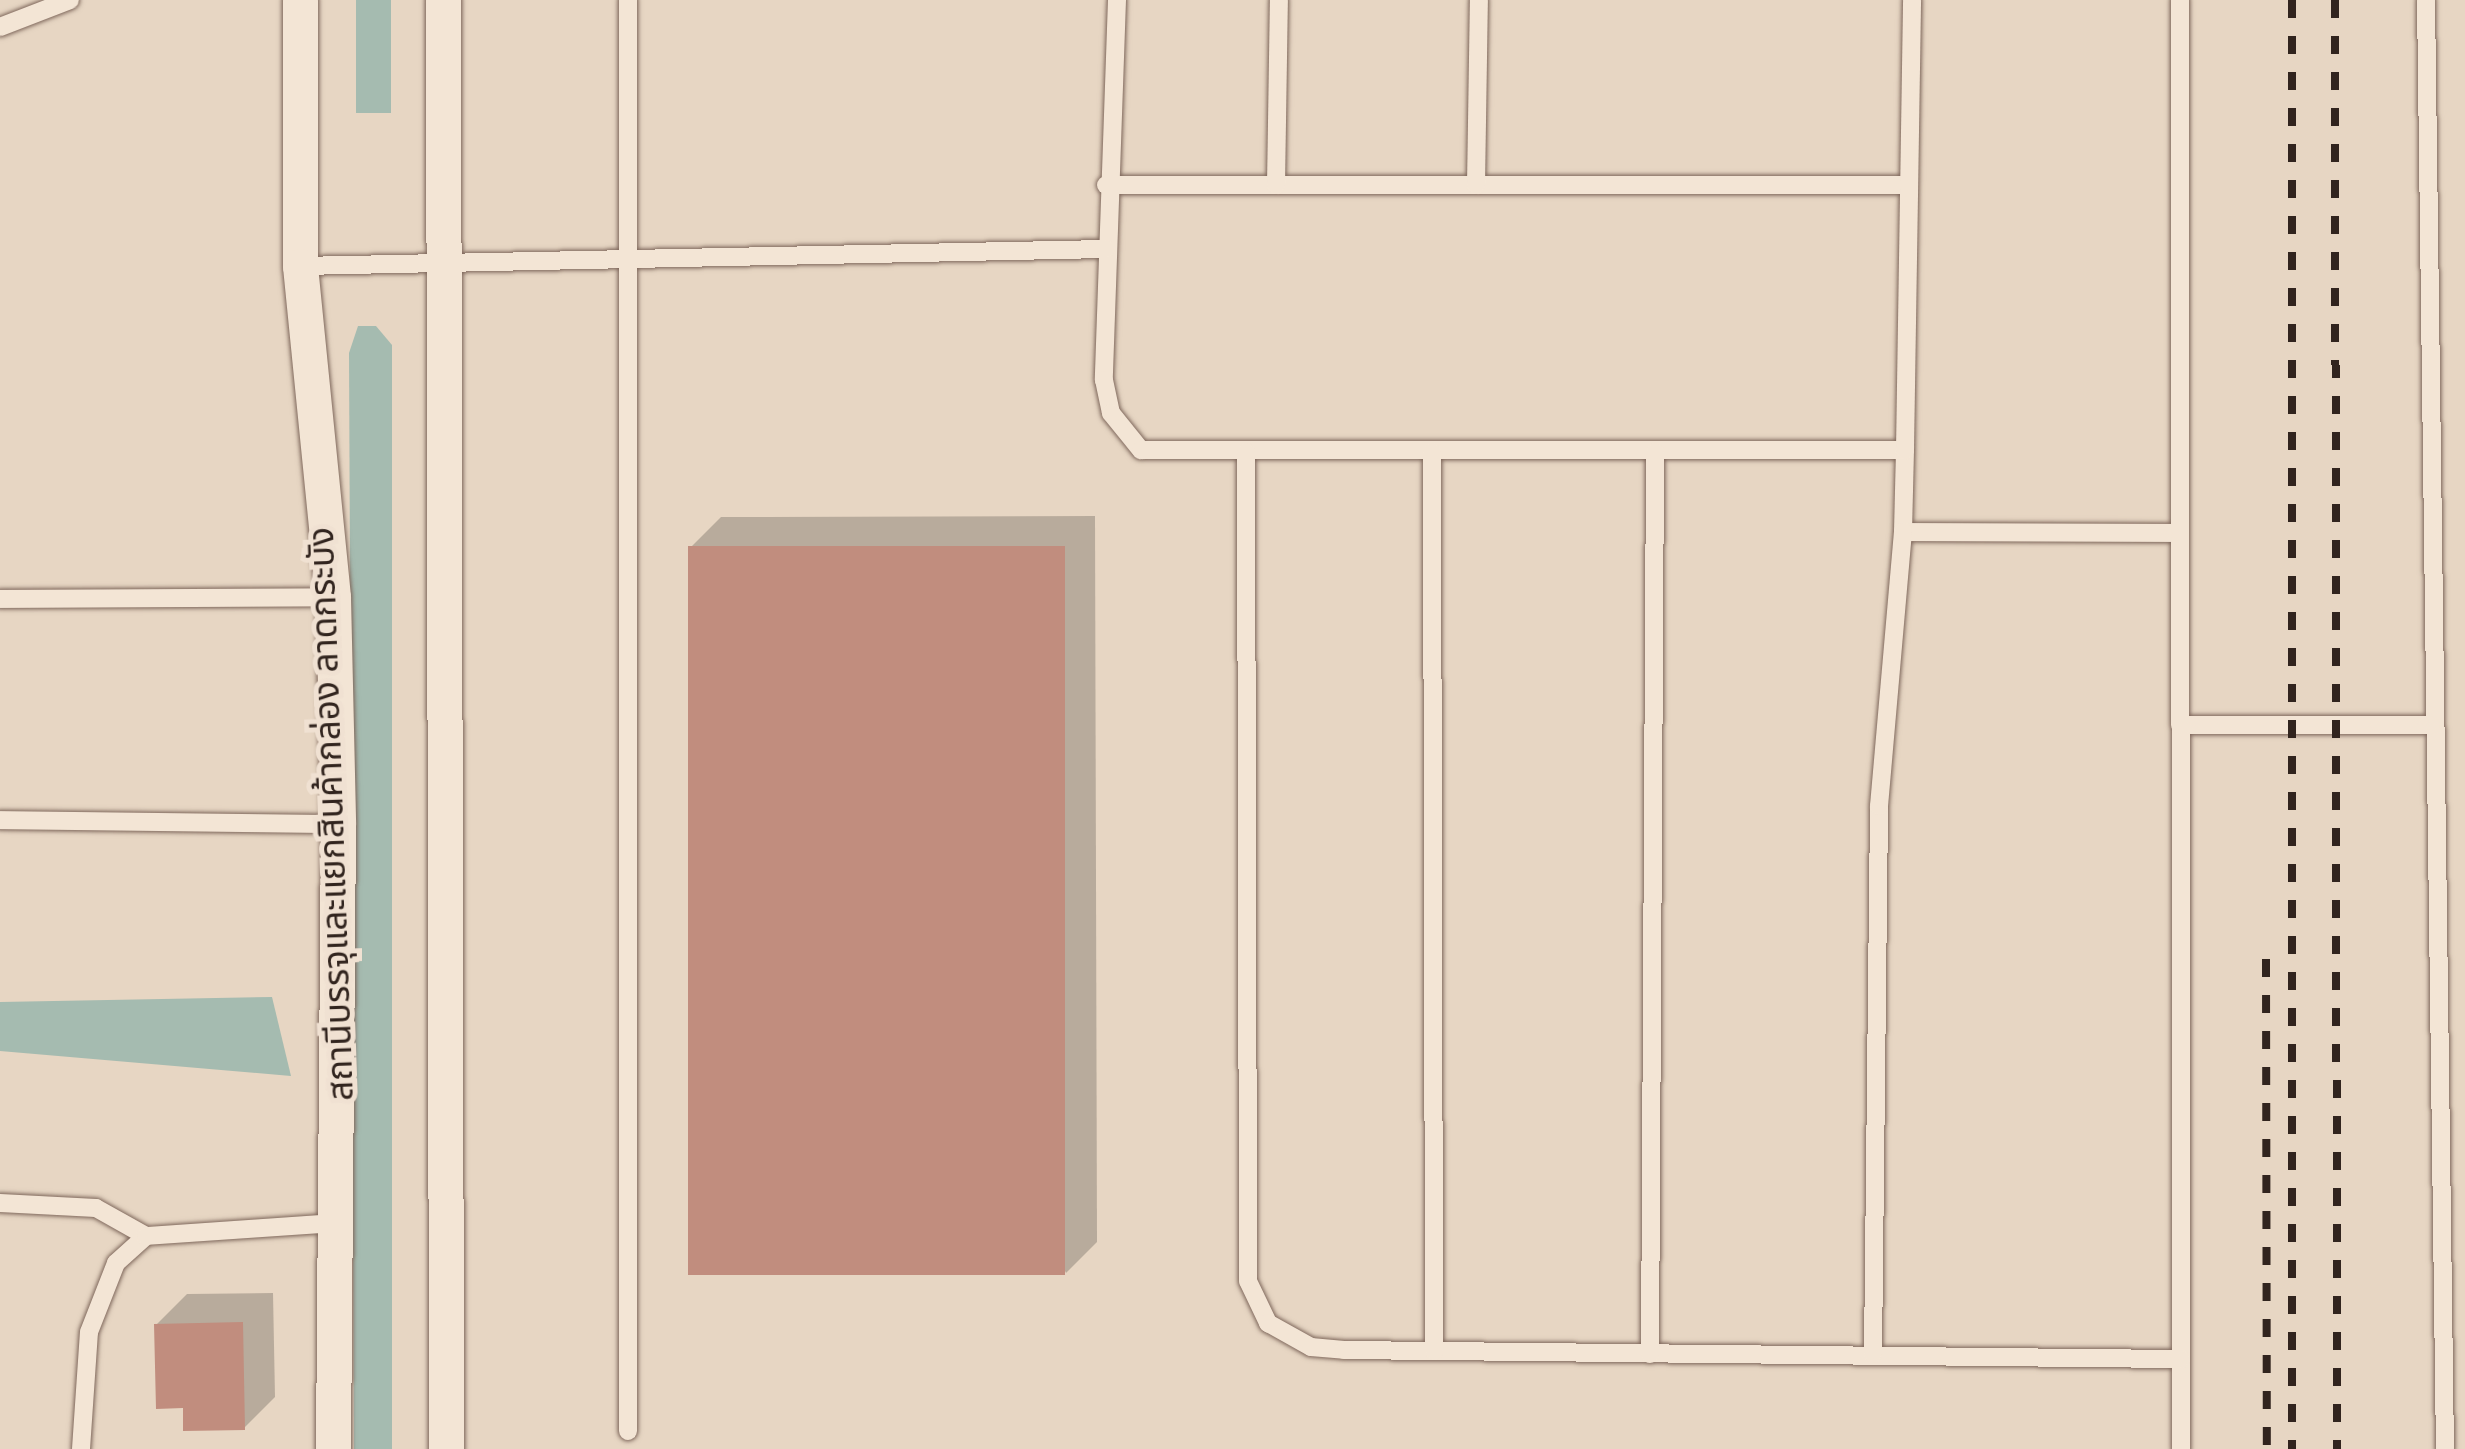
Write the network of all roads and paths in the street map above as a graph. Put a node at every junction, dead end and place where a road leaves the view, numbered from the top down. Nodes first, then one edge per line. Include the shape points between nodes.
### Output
1 (70, 0) edge
2 (300, 0) edge
3 (443, 0) edge
4 (628, 0) edge
5 (1117, 0) edge
6 (1278, 0) edge
7 (1479, 0) edge
8 (1912, 0) edge
9 (2180, 0) edge
10 (2426, 0) edge
11 (0, 27) edge
12 (1106, 185) junction
13 (1276, 185) junction
14 (1476, 185) junction
15 (1909, 185) junction
16 (1106, 249) junction
17 (628, 258) junction
18 (443, 262) junction
19 (300, 266) junction
20 (1904, 450) junction
21 (1246, 452) junction
22 (1432, 452) junction
23 (1655, 452) junction
24 (1903, 532) junction
25 (2180, 533) junction
26 (332, 597) junction
27 (0, 598) edge
28 (2180, 725) junction
29 (2431, 725) junction
30 (0, 820) edge
31 (338, 824) junction
32 (0, 1203) edge
33 (341, 1223) junction
34 (146, 1236) junction
35 (1434, 1351) junction
36 (1650, 1354) junction
37 (1872, 1354) junction
38 (2181, 1360) junction
39 (2465, 1404) edge
40 (2445, 1405) junction
41 (628, 1432) dead end
42 (81, 1449) edge
43 (333, 1449) edge
44 (446, 1449) edge
45 (2181, 1449) edge
46 (2444, 1449) edge

1 - 11 lane
2 - 19 street, สถานีบรรจุและแยกสินค้ากล่อง ลาดกระบัง
3 - 18 street
4 - 17 lane
5 - 12 lane
6 - 13 lane
7 - 14 lane
8 - 15 lane
9 - 25 lane
10 - 29 lane
12 - 13 lane
12 - 16 lane
13 - 14 lane
14 - 15 lane
15 - 20 lane
16 - 17 lane
16 - 21 lane via 1104,380 1120,430 1141,450
17 - 18 lane
17 - 41 lane
18 - 19 lane
18 - 44 street
19 - 26 street, สถานีบรรจุและแยกสินค้ากล่อง ลาดกระบัง
20 - 23 lane
20 - 24 lane
21 - 22 lane
21 - 35 lane via 1248,1281 1268,1323 1296,1341
22 - 23 lane
22 - 35 lane
23 - 36 lane
24 - 25 lane
24 - 37 lane via 1879,806
25 - 28 lane
26 - 27 lane
26 - 31 street, สถานีบรรจุและแยกสินค้ากล่อง ลาดกระบัง
28 - 29 lane
28 - 38 lane
29 - 40 lane
30 - 31 lane
31 - 33 street, สถานีบรรจุและแยกสินค้ากล่อง ลาดกระบัง
32 - 34 lane via 96,1208
33 - 34 lane
33 - 43 street, สถานีบรรจุและแยกสินค้ากล่อง ลาดกระบัง
34 - 42 lane via 116,1262 90,1332
35 - 36 lane
36 - 37 lane
37 - 38 lane
38 - 45 lane
39 - 40 lane
40 - 46 lane

